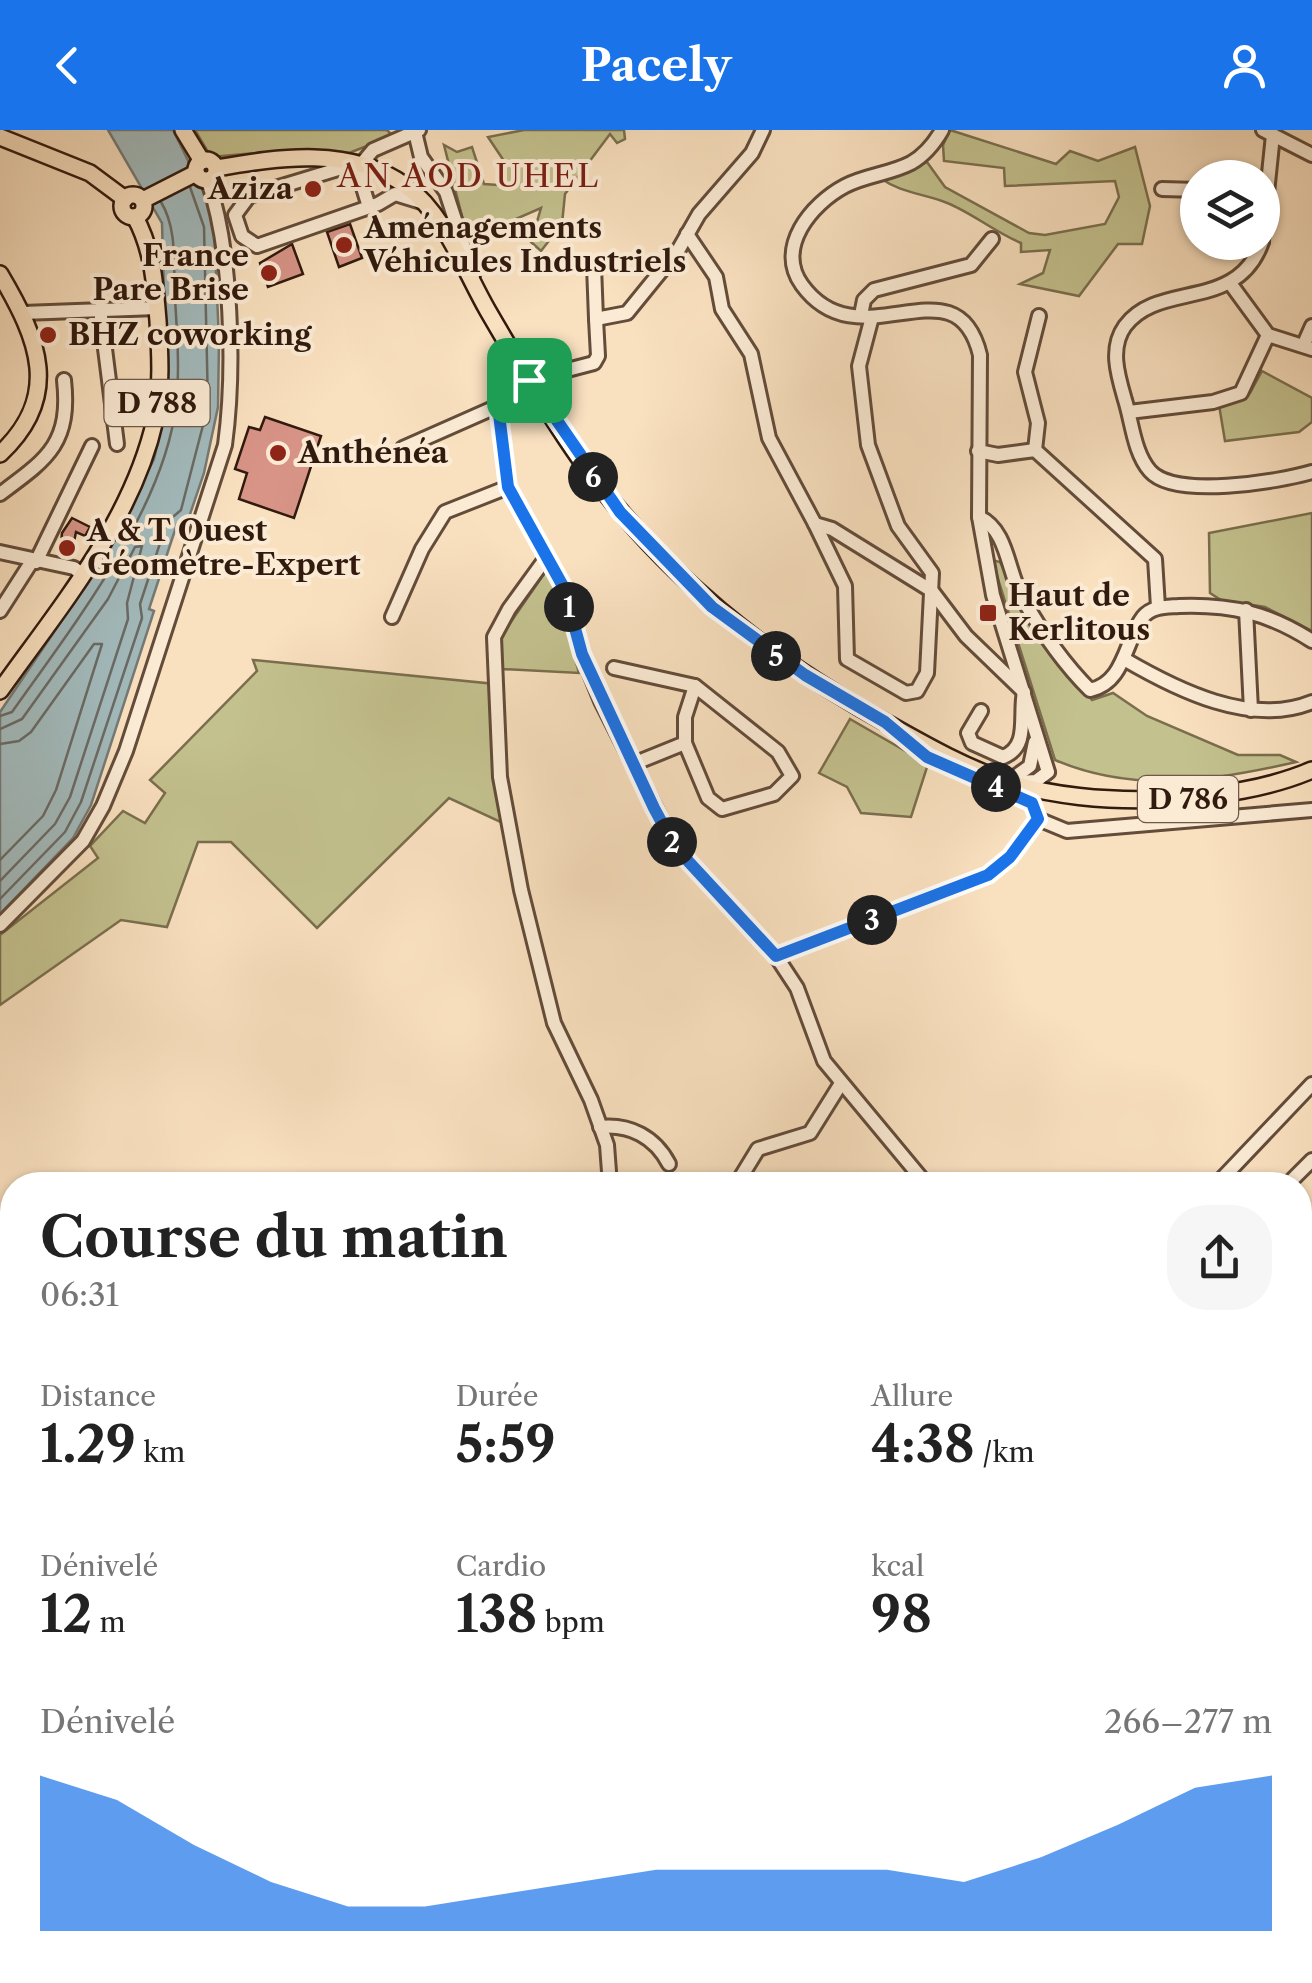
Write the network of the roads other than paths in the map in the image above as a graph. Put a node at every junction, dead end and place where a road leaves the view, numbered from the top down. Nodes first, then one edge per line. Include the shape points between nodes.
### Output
1 (763, 130) edge
2 (942, 130) edge
3 (417, 131) edge
4 (1268, 132) edge
5 (394, 134) edge
6 (0, 137) edge
7 (186, 138) edge
8 (1312, 155) edge
9 (1266, 160) edge
10 (363, 162) junction
11 (204, 171) junction
12 (389, 175) junction
13 (1162, 190) dead end
14 (1180, 190) edge
15 (125, 199) junction
16 (144, 199) junction
17 (424, 203) junction
18 (374, 206) junction
19 (136, 217) junction
20 (687, 234) junction
21 (992, 239) dead end
22 (1251, 260) edge
23 (594, 266) dead end
24 (0, 274) edge
25 (1230, 283) junction
26 (475, 287) junction
27 (157, 308) junction
28 (100, 309) junction
29 (23, 313) junction
30 (866, 316) junction
31 (1039, 316) dead end
32 (596, 320) junction
33 (1312, 326) edge
34 (1268, 335) junction
35 (1308, 347) edge
36 (526, 375) junction
37 (64, 380) dead end
38 (498, 406) junction
39 (1128, 412) junction
40 (117, 444) dead end
41 (92, 446) dead end
42 (402, 448) dead end
43 (1035, 450) junction
44 (978, 451) junction
45 (0, 454) edge
46 (1312, 472) edge
47 (508, 487) junction
48 (0, 494) edge
49 (979, 517) junction
50 (815, 524) junction
51 (0, 552) edge
52 (546, 558) junction
53 (34, 561) junction
54 (84, 575) junction
55 (932, 591) junction
56 (1158, 607) junction
57 (1246, 610) junction
58 (0, 611) edge
59 (392, 617) dead end
60 (1312, 641) edge
61 (1124, 659) junction
62 (614, 668) dead end
63 (695, 686) junction
64 (0, 691) edge
65 (1024, 692) junction
66 (1312, 702) edge
67 (1251, 710) junction
68 (981, 711) dead end
69 (885, 722) junction
70 (1034, 724) junction
71 (686, 743) junction
72 (633, 764) junction
73 (1312, 770) edge
74 (1048, 772) junction
75 (1008, 782) junction
76 (1060, 791) junction
77 (1312, 810) edge
78 (1038, 819) junction
79 (0, 924) edge
80 (776, 956) junction
81 (1312, 1084) edge
82 (840, 1085) junction
83 (600, 1126) junction
84 (669, 1164) dead end
85 (609, 1172) edge
86 (744, 1172) edge
87 (916, 1172) edge
88 (1228, 1172) edge

1 - 20 street
2 - 30 street via 911,162 838,190 792,244 792,265 803,286 818,300
3 - 5 street
3 - 26 street via 420,157 446,192 469,252
4 - 8 street
4 - 9 street
5 - 10 street
6 - 15 main road via 90,173
7 - 11 main road
10 - 11 main road, D 786 via 331,157
10 - 12 main road, D 786
11 - 16 main road, D 786
11 - 79 street via 221,215 231,398 225,445 103,806 83,841
12 - 17 main road, D 786
12 - 18 street via 388,192
13 - 14 street
15 - 16 main road
15 - 19 main road via 123,210
16 - 19 main road
17 - 18 street via 395,194
17 - 26 main road, D 786
18 - 18 street via 257,246 242,236 235,215 249,196 348,166 358,171
19 - 27 main road, D 788 via 152,263
20 - 32 street via 626,313
20 - 50 street via 716,277 722,310 751,354 769,438
21 - 30 street via 970,264 874,290 864,300
22 - 25 street
23 - 32 street
24 - 29 main road
25 - 34 street
25 - 39 street via 1156,305 1125,326 1116,356
26 - 36 main road, D 786
27 - 28 street
27 - 54 main road, D 788 via 156,416 146,454
28 - 29 street
28 - 40 street
29 - 45 main road via 38,403 25,431
30 - 44 street via 948,308 964,317 980,355
30 - 55 street via 859,366 868,446 898,526 932,573
31 - 43 street via 1025,372 1038,423
32 - 36 street via 594,363
33 - 35 street
34 - 35 street
34 - 39 street via 1241,393
36 - 38 street
36 - 69 main road, D 786 via 620,512 683,580 758,643
37 - 48 street via 66,418 50,454
38 - 42 street
38 - 47 street
39 - 46 street via 1147,468 1161,482 1190,487
41 - 53 street
43 - 44 street
43 - 56 street via 1155,559
44 - 49 street
47 - 52 street
47 - 59 street via 445,512
49 - 61 street via 1000,536 1022,599 1090,690
49 - 65 street via 993,595
50 - 55 street
50 - 55 street via 845,586 847,658 906,693 924,683
51 - 53 street
52 - 72 street
52 - 83 street via 494,637 500,777 554,1023
53 - 54 street
53 - 58 street
54 - 64 main road, D 788
55 - 65 street via 966,636
56 - 57 street
56 - 61 street via 1142,618
57 - 60 street
57 - 67 street
61 - 67 street
62 - 63 street
63 - 71 street
63 - 71 street via 778,752 792,776 774,794 722,809 708,798
65 - 68 street via 1020,744 1012,753 1002,756 972,743 968,733
65 - 70 street
66 - 67 street
69 - 75 main road, D 786
69 - 78 street via 927,757 1032,803
70 - 74 street
70 - 75 street via 1030,766
71 - 72 street
72 - 80 street via 675,847
73 - 76 main road, D 786 via 1225,795 1178,800
74 - 75 street via 1036,781
74 - 76 street
75 - 76 main road, D 786
77 - 78 street via 1068,831
78 - 80 street via 988,875
80 - 82 street via 798,988 824,1061
81 - 88 street
82 - 86 street via 810,1132 758,1148
82 - 87 street
83 - 84 street via 638,1132
83 - 85 street

